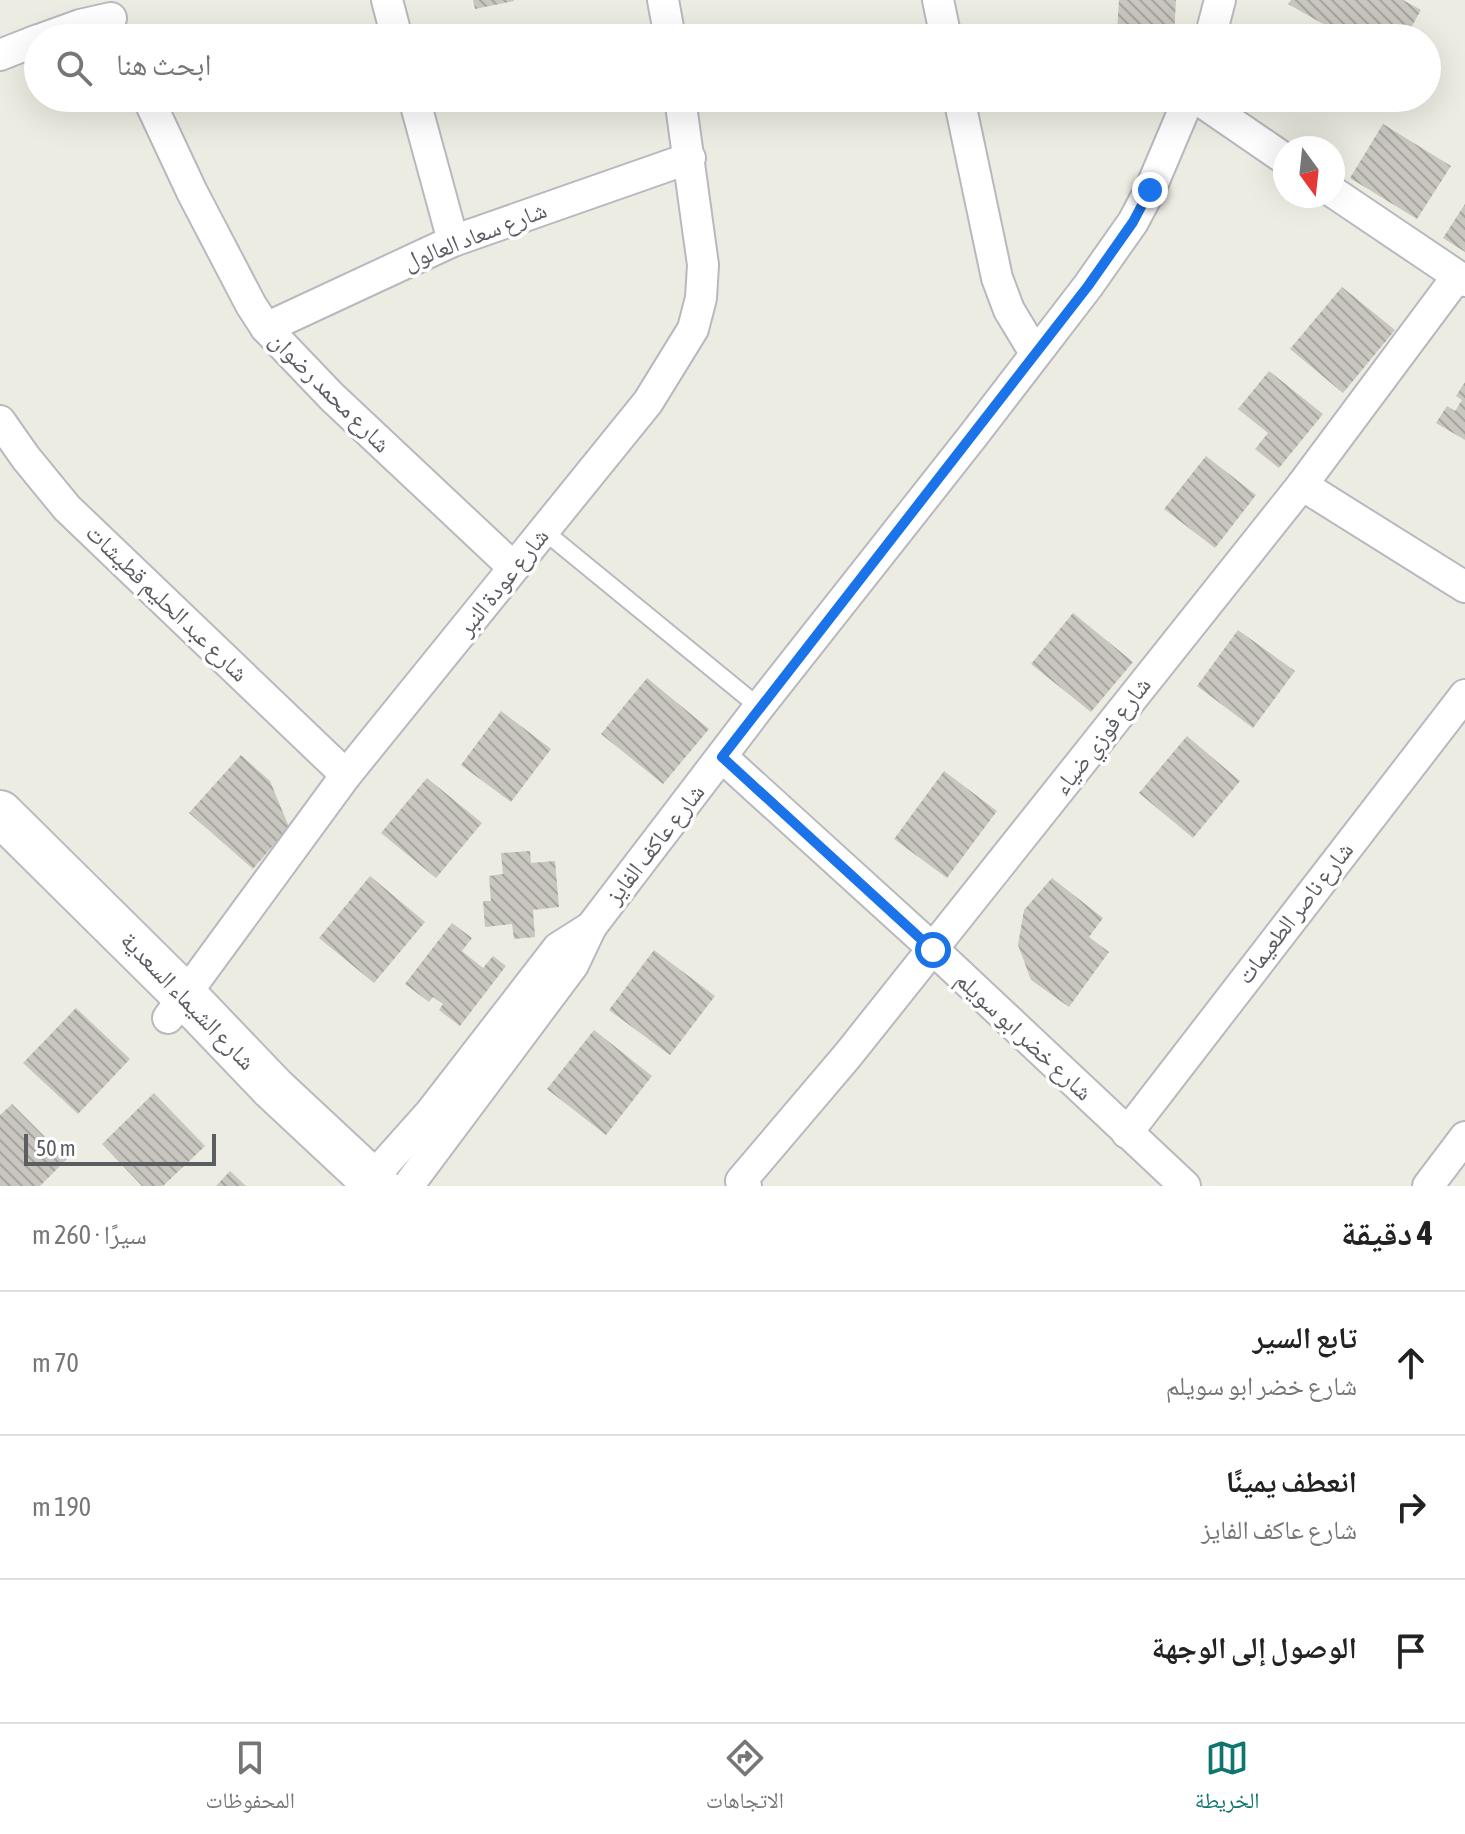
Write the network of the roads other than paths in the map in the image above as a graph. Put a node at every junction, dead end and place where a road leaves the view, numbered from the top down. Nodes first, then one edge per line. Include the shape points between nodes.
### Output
1 (387, 0) edge
2 (663, 0) edge
3 (938, 0) edge
4 (1220, 0) edge
5 (115, 19) edge
6 (86, 24) edge
7 (393, 24) edge
8 (667, 24) edge
9 (943, 24) edge
10 (1214, 24) edge
11 (24, 46) edge
12 (0, 55) edge
13 (155, 112) edge
14 (418, 112) edge
15 (682, 112) edge
16 (962, 112) edge
17 (1183, 112) edge
18 (1216, 112) edge
19 (1273, 151) edge
20 (690, 158) junction
21 (1345, 200) edge
22 (453, 241) junction
23 (1461, 279) edge
24 (266, 328) junction
25 (1035, 353) junction
26 (0, 421) edge
27 (1302, 485) junction
28 (544, 531) junction
29 (513, 567) junction
30 (1465, 587) edge
31 (1465, 695) edge
32 (759, 707) junction
33 (722, 757) junction
34 (346, 775) junction
35 (0, 813) edge
36 (0, 852) edge
37 (933, 950) junction
38 (176, 1007) junction
39 (1127, 1133) junction
40 (1465, 1137) edge
41 (740, 1184) edge
42 (373, 1185) edge
43 (1185, 1186) edge
44 (1428, 1186) edge

1 - 7 street
2 - 8 street
3 - 9 street
4 - 10 street
5 - 6 street
11 - 12 street
13 - 24 street, شارع محمد رضوان
14 - 22 street
15 - 20 street, شارع عودة النبر
16 - 25 street via 997,278
17 - 25 street, شارع عاكف الفايز via 1133,222
18 - 19 street
20 - 22 street, شارع سعاد العالول
20 - 28 street, شارع عودة النبر via 703,265 693,329 648,402
21 - 23 street
22 - 24 street, شارع سعاد العالول
23 - 27 street, شارع فوزي ضياء
24 - 29 street, شارع محمد رضوان
25 - 32 street, شارع عاكف الفايز
26 - 34 street, شارع عبد الحليم قطيشات via 67,508
27 - 30 street
27 - 37 street, شارع فوزي ضياء
28 - 29 street, شارع عودة النبر
28 - 32 lane
29 - 34 street, شارع عودة النبر
31 - 39 street, شارع ناصر الطعيمات
32 - 33 street, شارع عاكف الفايز
33 - 37 street, شارع خضر ابو سويلم
33 - 42 street, شارع عاكف الفايز via 591,927 558,948
34 - 38 street, شارع عودة النبر
35 - 38 street, شارع الشيماء السعدية
36 - 38 street, شارع الشيماء السعدية
37 - 39 street, شارع خضر ابو سويلم
37 - 41 street, شارع فوزي ضياء
38 - 42 street, شارع الشيماء السعدية via 273,1088
39 - 43 street, شارع خضر ابو سويلم
40 - 44 street

